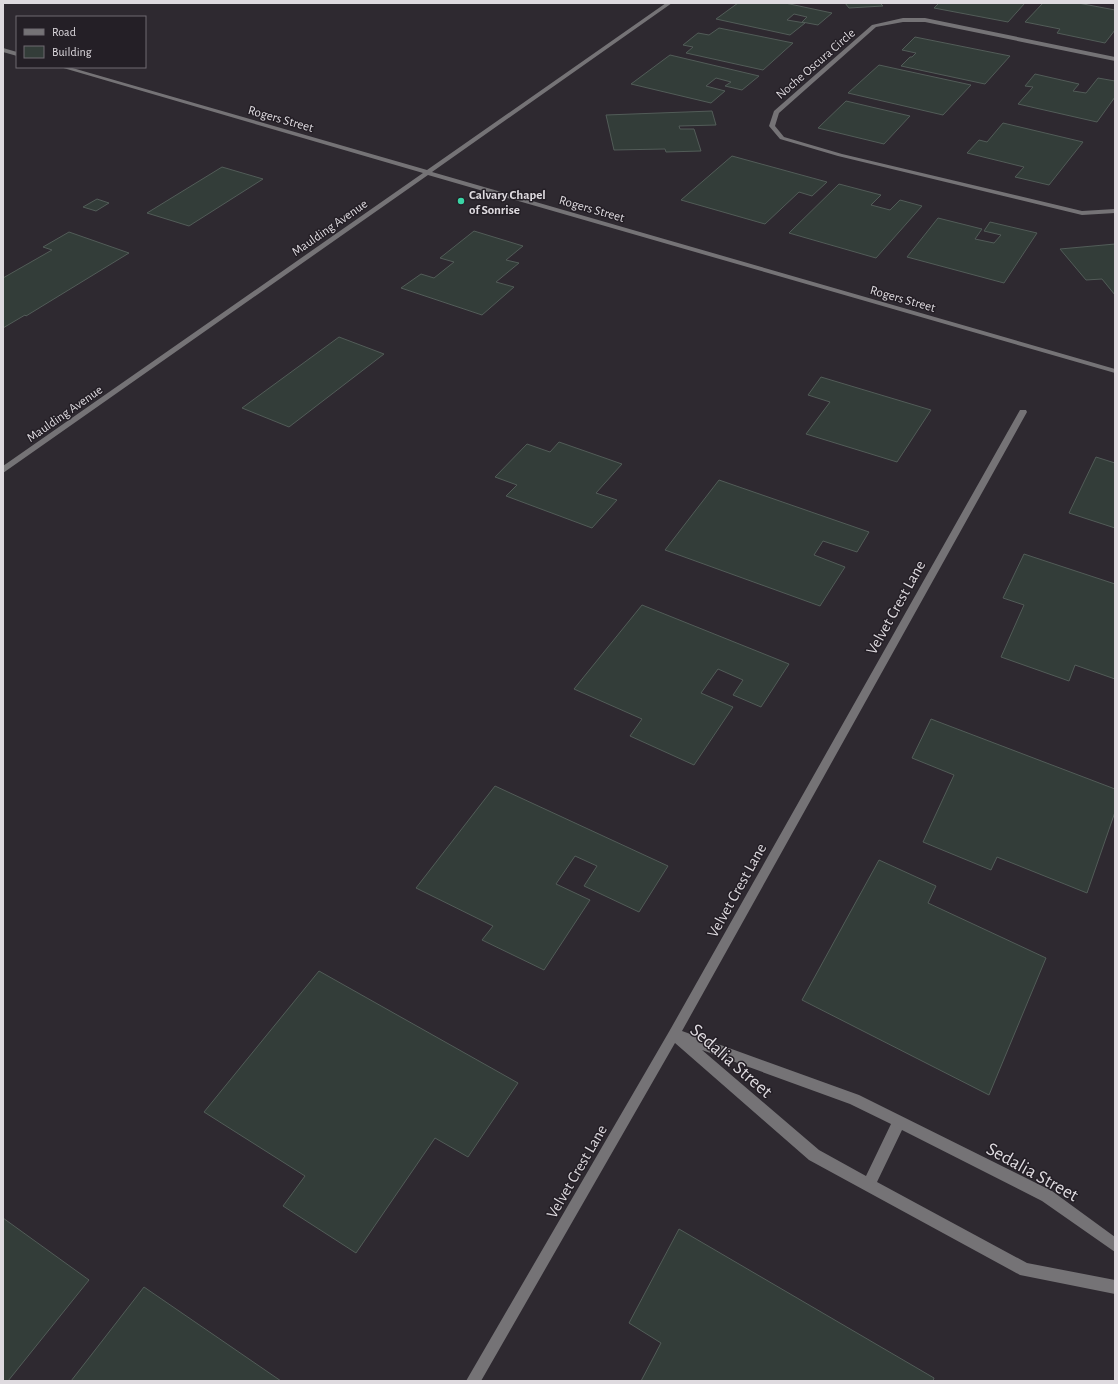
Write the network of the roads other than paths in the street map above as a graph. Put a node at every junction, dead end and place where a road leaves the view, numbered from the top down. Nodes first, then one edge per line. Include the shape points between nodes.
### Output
1 (669, 3) edge
2 (3, 50) edge
3 (16, 54) edge
4 (1115, 59) edge
5 (66, 68) edge
6 (427, 173) junction
7 (1115, 211) edge
8 (1115, 371) edge
9 (1023, 412) dead end
10 (3, 470) edge
11 (674, 1034) junction
12 (899, 1122) junction
13 (870, 1185) junction
14 (1115, 1245) edge
15 (1115, 1287) edge
16 (473, 1381) edge

1 - 6 street, Maulding Avenue
2 - 3 street
4 - 7 street, Noche Oscura Circle via 925,20 903,20 874,26 776,112 772,126 782,138 840,155 1082,213
5 - 6 street, Rogers Street
6 - 8 street, Rogers Street
6 - 10 street, Maulding Avenue
9 - 11 street, Velvet Crest Lane
11 - 12 street, Sedalia Street via 854,1099
11 - 13 street, Sedalia Street via 814,1155
11 - 16 street, Velvet Crest Lane
12 - 13 street
12 - 14 street, Sedalia Street via 1047,1196
13 - 15 street, Sedalia Street via 1025,1270

